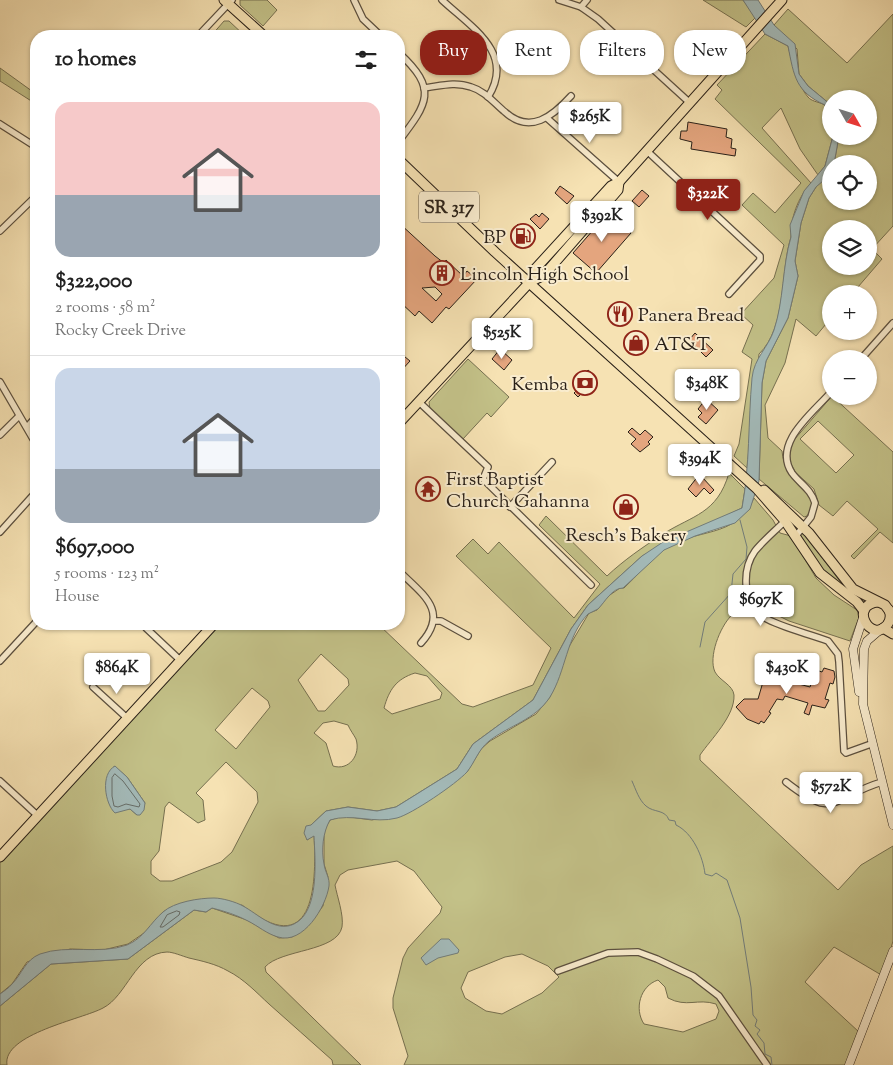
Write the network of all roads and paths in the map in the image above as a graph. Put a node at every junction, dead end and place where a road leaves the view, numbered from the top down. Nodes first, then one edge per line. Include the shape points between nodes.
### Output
1 (354, 0) edge
2 (442, 0) edge
3 (559, 0) edge
4 (588, 0) edge
5 (228, 1) edge
6 (780, 3) edge
7 (581, 8) junction
8 (203, 30) edge
9 (258, 30) edge
10 (375, 30) edge
11 (405, 59) edge
12 (424, 88) junction
13 (571, 96) dead end
14 (488, 97) junction
15 (690, 103) junction
16 (548, 119) junction
17 (0, 124) edge
18 (405, 133) edge
19 (30, 143) edge
20 (647, 151) junction
21 (405, 166) edge
22 (619, 182) junction
23 (30, 201) edge
24 (2, 226) edge
25 (530, 282) junction
26 (729, 294) dead end
27 (893, 324) edge
28 (870, 350) edge
29 (0, 382) edge
30 (419, 402) junction
31 (822, 402) edge
32 (20, 416) junction
33 (405, 417) edge
34 (30, 424) edge
35 (26, 428) junction
36 (30, 434) edge
37 (0, 435) edge
38 (552, 462) dead end
39 (30, 499) edge
40 (770, 499) junction
41 (510, 507) junction
42 (785, 521) junction
43 (802, 526) junction
44 (0, 532) edge
45 (796, 540) junction
46 (405, 577) edge
47 (591, 585) dead end
48 (878, 602) junction
49 (864, 615) junction
50 (891, 616) edge
51 (435, 621) junction
52 (30, 628) edge
53 (880, 629) junction
54 (148, 630) edge
55 (208, 630) edge
56 (893, 634) edge
57 (468, 636) dead end
58 (421, 643) dead end
59 (180, 660) junction
60 (0, 661) edge
61 (93, 687) dead end
62 (863, 704) junction
63 (127, 718) junction
64 (871, 744) junction
65 (0, 781) edge
66 (786, 782) dead end
67 (882, 782) junction
68 (38, 816) junction
69 (893, 825) edge
70 (0, 857) edge
71 (893, 951) edge
72 (558, 971) dead end
73 (767, 1065) edge
74 (849, 1065) edge

1 - 10 street via 363,19
2 - 14 street via 483,38 496,56 496,80
3 - 7 street
4 - 7 street
5 - 8 street
5 - 9 main road
6 - 15 main road
7 - 15 street via 598,19
11 - 12 street via 417,71
12 - 14 street via 460,84
12 - 18 street via 421,111
13 - 16 street
14 - 16 street via 518,120
15 - 20 main road
16 - 22 street
17 - 19 street
20 - 22 main road
20 - 26 street via 760,256 760,260
21 - 25 main road, SR 317
22 - 25 main road via 611,186 536,268
23 - 24 street
25 - 30 main road
25 - 40 main road
27 - 28 street
29 - 32 street
30 - 33 main road
30 - 41 street via 488,467 483,479
31 - 43 street via 792,437 785,452 789,468 810,492 815,503 811,517
32 - 35 street
32 - 37 street
34 - 35 street
35 - 36 street
38 - 41 street
39 - 44 street
40 - 42 main road
40 - 43 main road
41 - 47 street
42 - 45 main road
42 - 64 street via 755,552 746,573 746,585 753,604 763,616 828,641 834,647 839,662 846,753
43 - 45 street
43 - 48 main road via 848,584 858,593
45 - 49 main road via 816,574
46 - 51 street via 432,607
48 - 49 main road via 869,605
48 - 50 main road
49 - 53 main road via 867,625
49 - 62 main road via 853,649
50 - 53 main road
51 - 57 street via 442,621
51 - 58 street
52 - 60 street
53 - 56 main road
53 - 62 main road via 865,638 860,648
54 - 59 street
55 - 59 main road
59 - 63 main road
61 - 63 street
62 - 64 main road
63 - 68 main road
64 - 67 main road
65 - 68 street
66 - 67 street via 814,802 825,804 836,803
67 - 69 main road
68 - 70 main road
71 - 74 main road
72 - 73 street via 608,953 627,951 664,962 693,976 718,996

